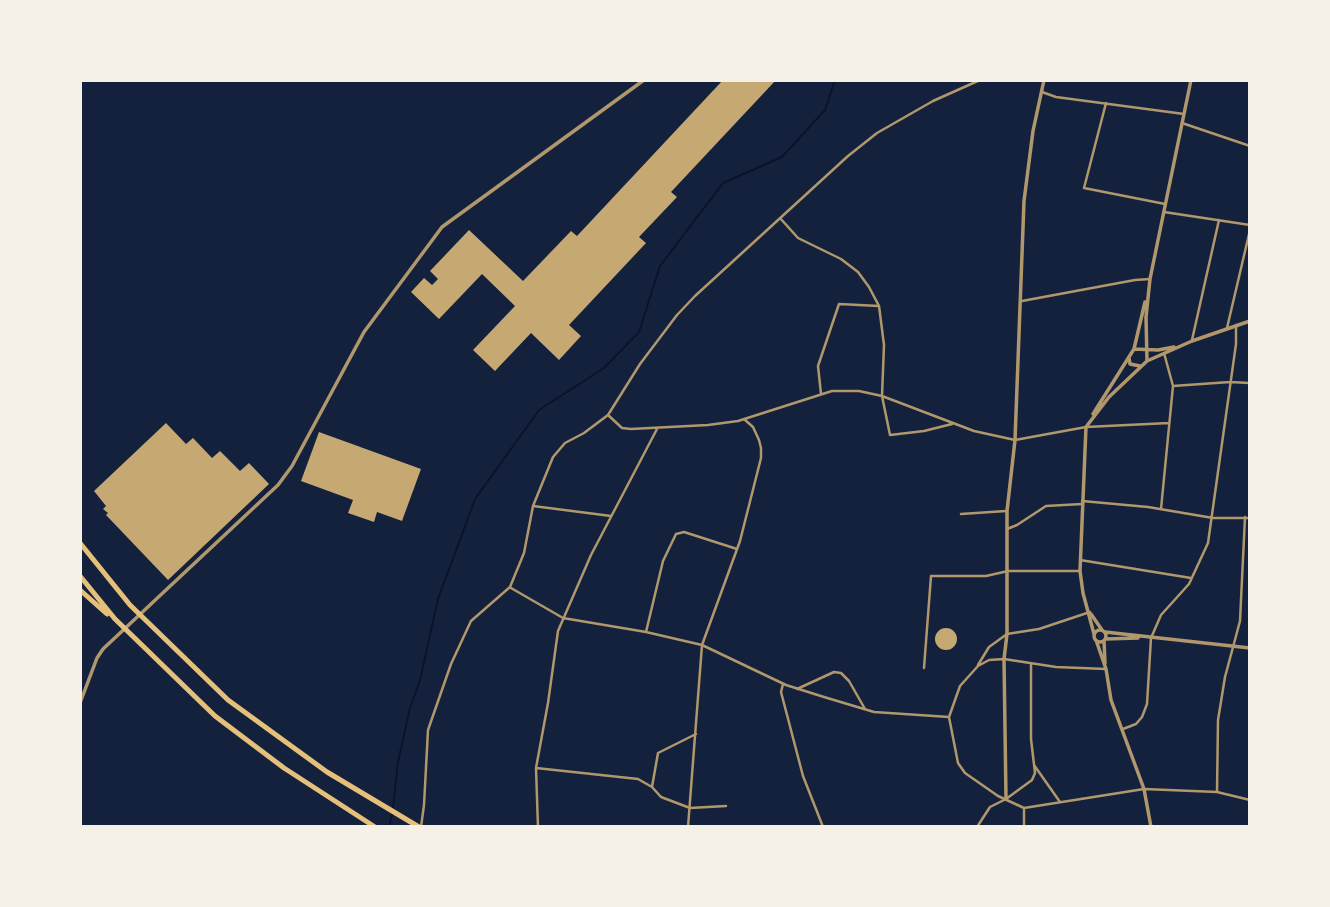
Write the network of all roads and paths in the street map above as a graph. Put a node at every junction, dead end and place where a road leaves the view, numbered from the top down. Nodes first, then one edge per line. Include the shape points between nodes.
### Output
1 (644, 80) edge
2 (981, 80) edge
3 (1045, 80) edge
4 (1191, 80) edge
5 (1041, 91) junction
6 (1106, 103) junction
7 (1184, 114) junction
8 (1182, 123) junction
9 (1250, 146) edge
10 (1165, 204) junction
11 (1164, 212) junction
12 (780, 218) junction
13 (1219, 220) junction
14 (1250, 227) edge
15 (1150, 279) junction
16 (1022, 301) junction
17 (878, 306) junction
18 (1250, 321) edge
19 (1236, 325) junction
20 (1227, 328) junction
21 (1192, 341) junction
22 (1186, 344) junction
23 (1146, 348) junction
24 (1134, 349) junction
25 (1164, 353) junction
26 (1129, 356) junction
27 (1147, 361) junction
28 (1141, 366) junction
29 (1230, 382) junction
30 (1250, 383) edge
31 (1173, 386) junction
32 (821, 394) junction
33 (882, 396) junction
34 (608, 415) junction
35 (744, 419) junction
36 (1169, 423) junction
37 (955, 424) junction
38 (1086, 427) junction
39 (657, 429) junction
40 (1016, 440) junction
41 (1082, 502) junction
42 (533, 506) junction
43 (1161, 509) junction
44 (1007, 511) junction
45 (961, 514) dead end
46 (611, 516) junction
47 (1247, 517) edge
48 (1213, 518) junction
49 (1007, 529) junction
50 (80, 543) edge
51 (737, 549) junction
52 (1080, 560) junction
53 (1080, 570) junction
54 (1008, 571) junction
55 (80, 576) edge
56 (1192, 578) junction
57 (510, 587) junction
58 (80, 590) edge
59 (1090, 612) junction
60 (563, 618) junction
61 (1103, 631) junction
62 (646, 632) junction
63 (1007, 634) junction
64 (1094, 634) junction
65 (1151, 638) junction
66 (1096, 640) junction
67 (1104, 640) junction
68 (702, 645) junction
69 (1234, 647) junction
70 (1250, 648) edge
71 (1004, 659) junction
72 (1031, 664) junction
73 (978, 666) junction
74 (924, 668) dead end
75 (1106, 669) junction
76 (177, 680) junction
77 (783, 684) junction
78 (797, 689) junction
79 (80, 703) edge
80 (866, 709) junction
81 (949, 717) junction
82 (1123, 729) junction
83 (696, 734) junction
84 (1034, 765) junction
85 (536, 768) junction
86 (652, 787) junction
87 (1144, 789) junction
88 (1217, 792) junction
89 (1006, 799) junction
90 (1250, 800) edge
91 (1060, 802) junction
92 (726, 806) dead end
93 (690, 808) junction
94 (1024, 808) junction
95 (374, 827) edge
96 (420, 827) edge
97 (538, 827) edge
98 (688, 827) edge
99 (822, 827) edge
100 (977, 827) edge
101 (1024, 827) edge
102 (1151, 827) edge

1 - 79 street via 442,227 363,332 278,485 108,643 97,658
2 - 12 street via 877,133
3 - 5 street
4 - 7 street
5 - 6 street
5 - 16 street via 1024,201
6 - 7 street
6 - 10 street via 1084,188
7 - 8 street
8 - 9 street
8 - 10 street
10 - 11 street
11 - 13 street
11 - 15 street
12 - 17 street via 798,238 858,272
12 - 34 street via 677,315
13 - 14 street
13 - 21 street
14 - 20 street
15 - 16 street
15 - 23 street
15 - 24 street
16 - 40 street
17 - 32 street via 839,304 818,366
17 - 33 street via 884,345
18 - 19 street
19 - 20 street
19 - 29 street
20 - 21 street
21 - 22 street
22 - 23 street
22 - 25 street
23 - 24 street
23 - 27 street
24 - 26 street
25 - 27 street
25 - 31 street
26 - 28 street via 1130,364
26 - 38 street
27 - 28 street
28 - 38 street
29 - 30 street
29 - 31 street
29 - 48 street
31 - 36 street
32 - 33 street via 859,391
32 - 35 street
33 - 37 street
33 - 37 street via 890,435
34 - 39 street via 622,428
34 - 42 street via 565,443
35 - 39 street
35 - 51 street via 753,427 761,448
36 - 38 street
36 - 43 street
37 - 40 street
38 - 40 street
38 - 41 street
39 - 46 street
40 - 44 street
41 - 43 street
41 - 49 street via 1046,506
41 - 52 street
42 - 46 street
42 - 57 street via 524,553
43 - 48 street
44 - 45 street
44 - 49 street
46 - 60 street
47 - 48 street
47 - 69 street
48 - 56 street via 1208,543
49 - 54 street
50 - 96 highway via 130,605 228,700 297,751
51 - 62 street via 684,532 676,534 663,561
51 - 68 street
52 - 53 street
52 - 56 street
53 - 54 street
53 - 59 street
54 - 63 street
54 - 74 street via 986,576 931,576
55 - 76 highway via 115,619
56 - 65 street via 1161,615
57 - 60 street
57 - 96 street via 471,621 451,664 428,730
58 - 76 highway
59 - 61 street
59 - 63 street
59 - 64 street
60 - 62 street
60 - 85 street
61 - 64 street
61 - 65 street
61 - 67 street
62 - 68 street
63 - 71 street
63 - 73 street via 989,647
64 - 66 street
65 - 67 street
65 - 69 street
65 - 82 street via 1147,704 1136,724
66 - 67 street
66 - 75 street
67 - 75 street
68 - 77 street
68 - 83 street
69 - 70 street
69 - 88 street via 1218,720
71 - 72 street
71 - 73 street
71 - 89 street
72 - 75 street
72 - 84 street
73 - 81 street via 960,686
75 - 82 street via 1111,700
76 - 95 highway via 215,716 284,768
77 - 78 street
77 - 99 street via 781,692 800,764
78 - 80 street
78 - 80 street via 841,673
80 - 81 street
81 - 89 street via 958,763 965,773
82 - 87 street
83 - 86 street via 658,753
83 - 93 street
84 - 89 street via 1032,780
84 - 91 street
85 - 86 street via 638,779
85 - 97 street
86 - 93 street via 661,797
87 - 88 street
87 - 91 street
87 - 102 street
88 - 90 street
89 - 94 street
89 - 100 street via 990,807
91 - 94 street
92 - 93 street
93 - 98 street
94 - 101 street

